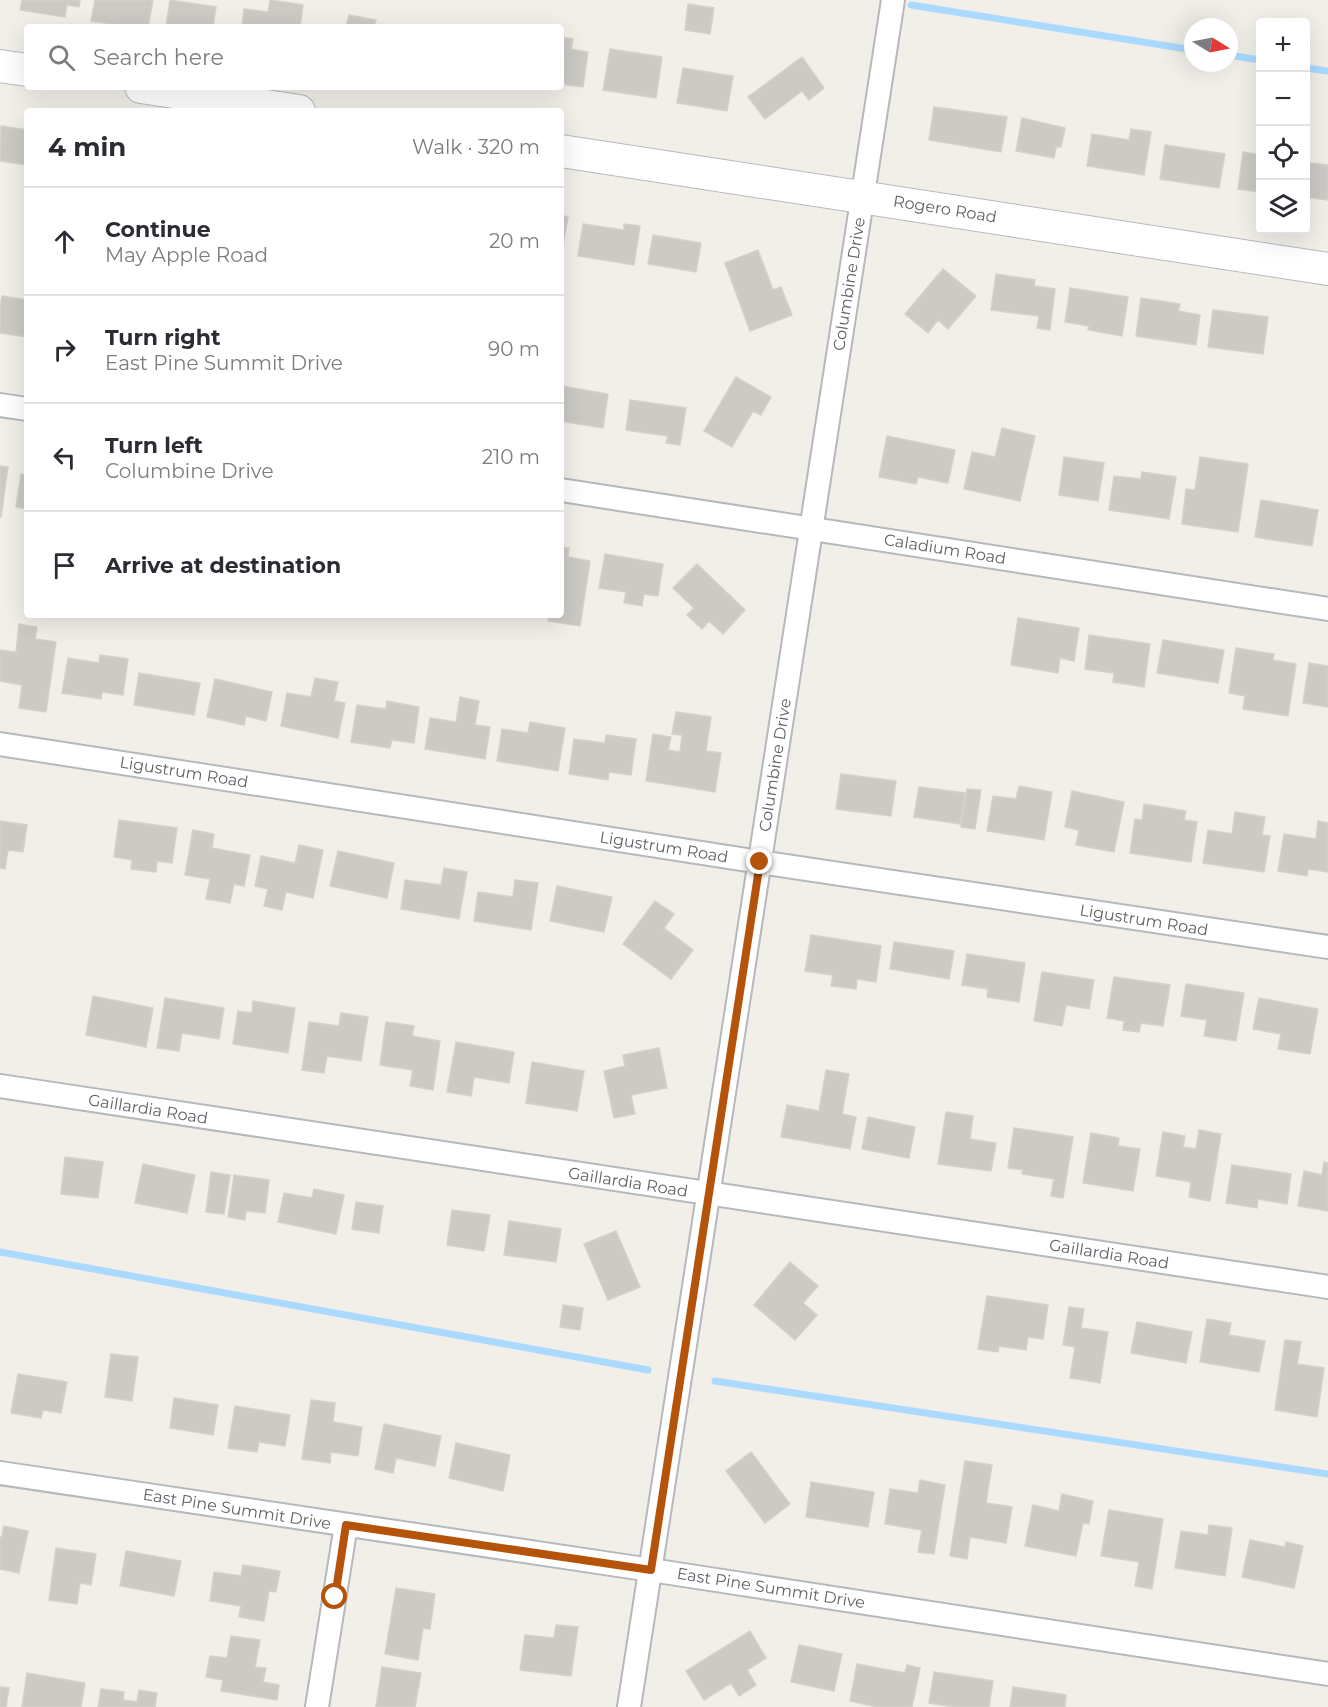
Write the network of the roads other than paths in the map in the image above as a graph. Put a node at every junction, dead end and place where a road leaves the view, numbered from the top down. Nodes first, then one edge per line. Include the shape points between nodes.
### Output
1 (893, 0) edge
2 (0, 66) edge
3 (24, 70) edge
4 (161, 90) edge
5 (279, 108) edge
6 (564, 151) edge
7 (862, 196) junction
8 (1328, 269) edge
9 (0, 405) edge
10 (24, 409) edge
11 (564, 490) edge
12 (811, 528) junction
13 (1328, 609) edge
14 (0, 744) edge
15 (760, 862) junction
16 (1328, 947) edge
17 (0, 1086) edge
18 (709, 1194) junction
19 (1328, 1287) edge
20 (0, 1473) edge
21 (346, 1525) junction
22 (651, 1570) junction
23 (1328, 1674) edge
24 (317, 1707) edge
25 (629, 1707) edge

1 - 7 street, Columbine Drive
2 - 3 main road
4 - 5 main road
6 - 7 main road, Rogero Road
7 - 8 main road, Rogero Road
7 - 12 street, Columbine Drive
9 - 10 street
11 - 12 street, Caladium Road
12 - 13 street, Caladium Road
12 - 15 street, Columbine Drive
14 - 15 street, Ligustrum Road
15 - 16 street, Ligustrum Road
15 - 18 street, Columbine Drive
17 - 18 street, Gaillardia Road
18 - 19 street, Gaillardia Road
18 - 22 street, Columbine Drive
20 - 21 street, East Pine Summit Drive
21 - 22 street, East Pine Summit Drive
21 - 24 street
22 - 23 street, East Pine Summit Drive
22 - 25 street, Columbine Drive

